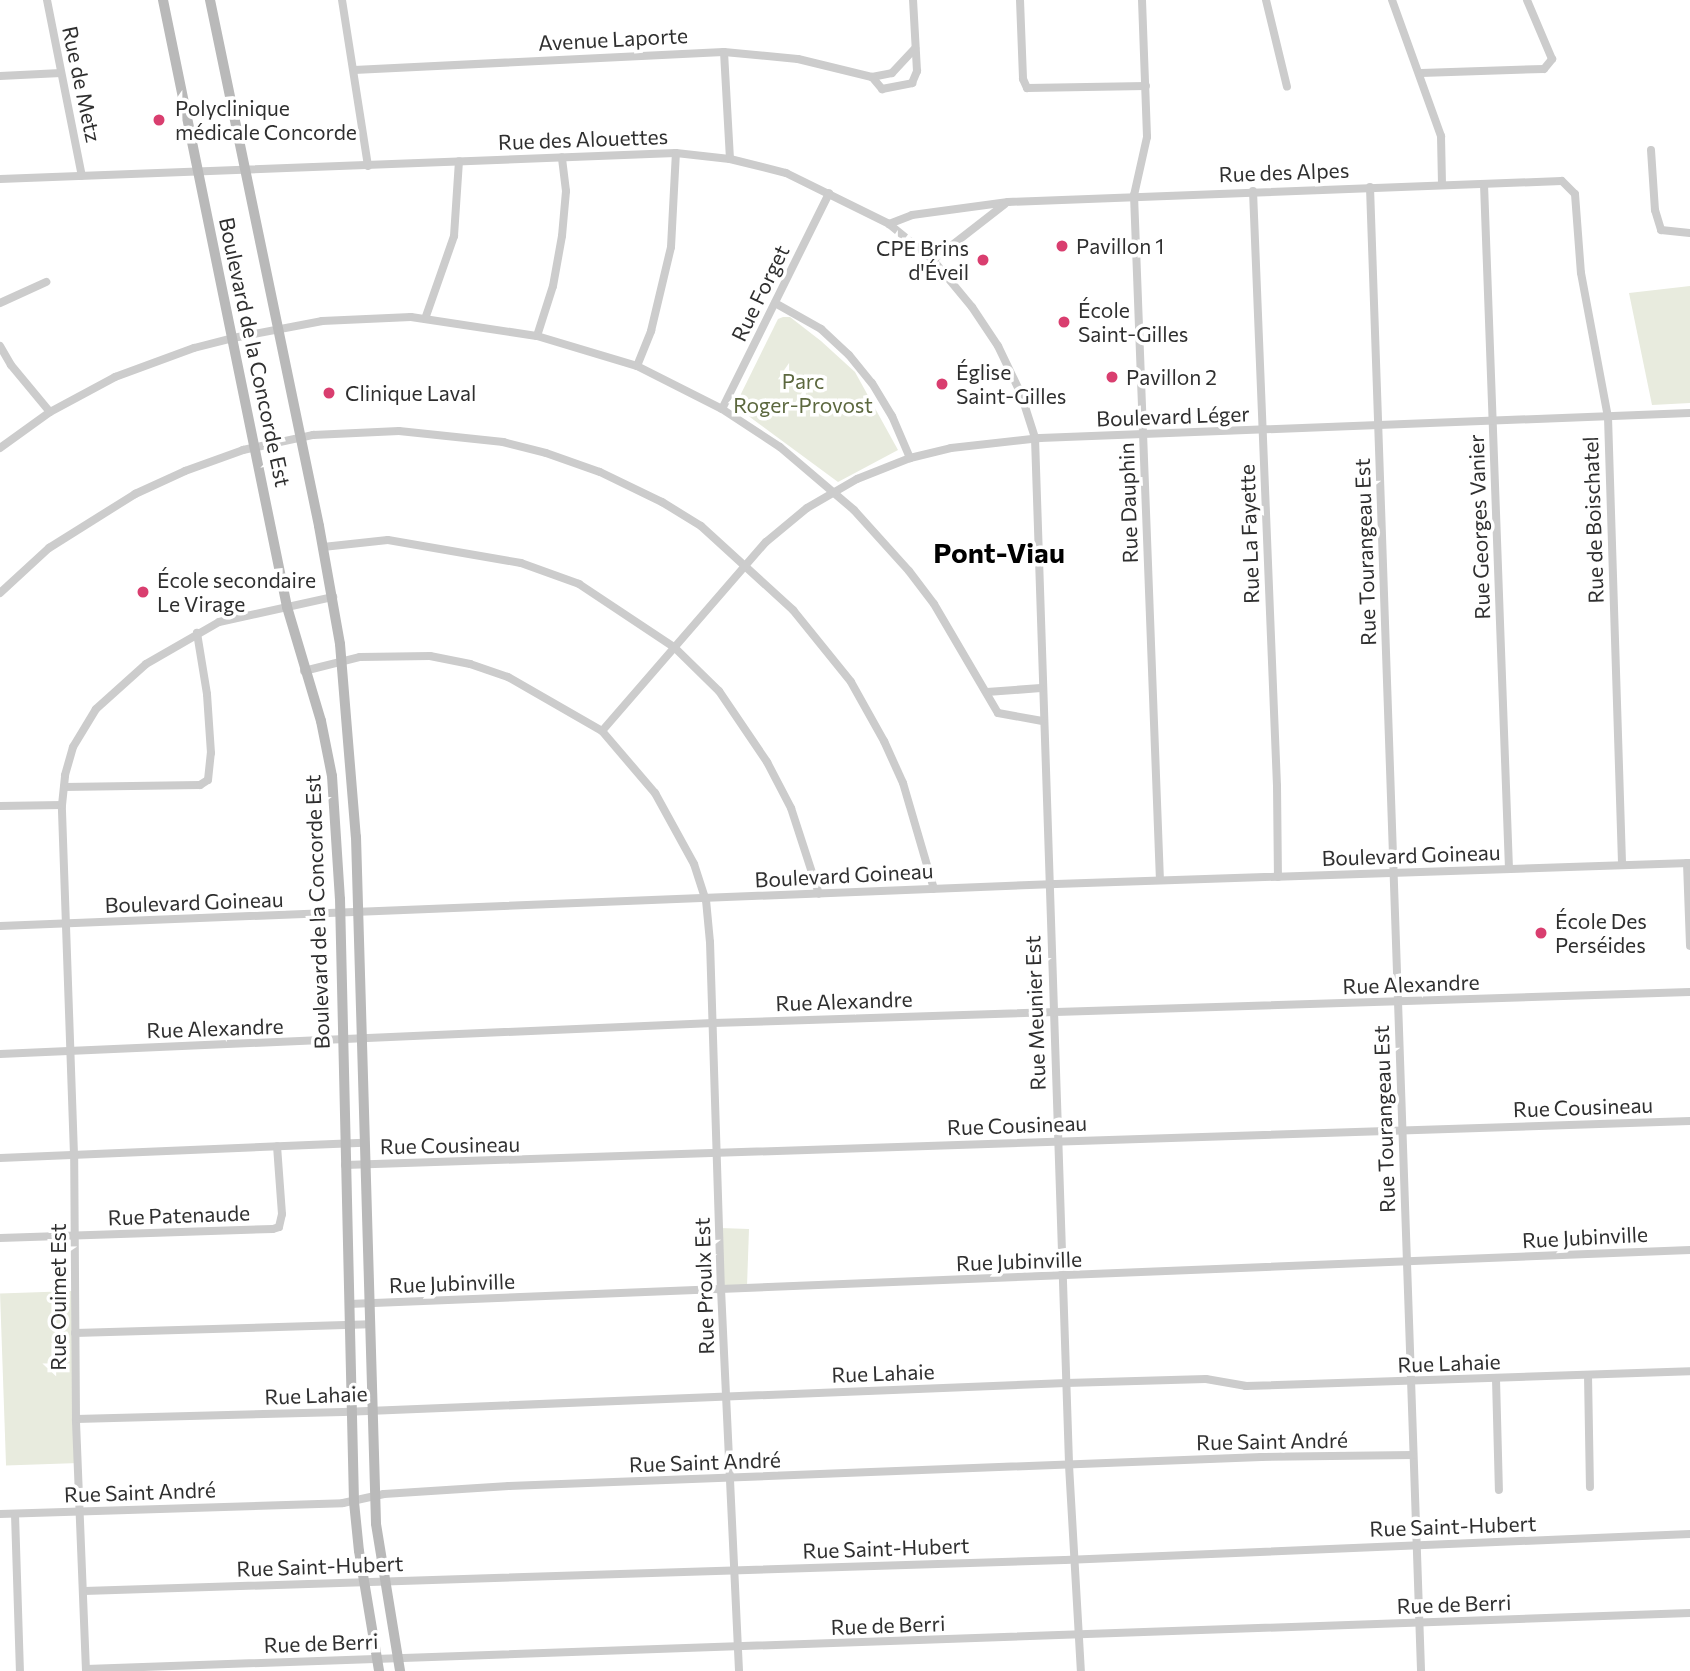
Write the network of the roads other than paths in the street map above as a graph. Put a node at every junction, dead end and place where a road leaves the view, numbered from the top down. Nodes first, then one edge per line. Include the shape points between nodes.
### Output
1 (47, 0) edge
2 (163, 0) edge
3 (210, 0) edge
4 (342, 0) edge
5 (912, 0) edge
6 (1020, 0) edge
7 (1142, 0) edge
8 (1266, 0) edge
9 (1392, 0) edge
10 (1527, 0) edge
11 (915, 48) junction
12 (724, 51) junction
13 (354, 70) junction
14 (1421, 73) junction
15 (61, 74) junction
16 (0, 76) edge
17 (872, 77) junction
18 (1146, 86) junction
19 (1287, 88) dead end
20 (1651, 150) dead end
21 (676, 153) junction
22 (562, 157) junction
23 (730, 159) junction
24 (459, 161) junction
25 (368, 166) junction
26 (246, 169) junction
27 (198, 171) junction
28 (82, 176) junction
29 (0, 179) edge
30 (1562, 181) joint
31 (1484, 184) junction
32 (1442, 185) junction
33 (1370, 187) junction
34 (1253, 191) junction
35 (829, 193) junction
36 (1134, 195) junction
37 (1008, 202) junction
38 (889, 224) junction
39 (1690, 233) edge
40 (933, 260) junction
41 (46, 282) dead end
42 (0, 303) edge
43 (775, 303) junction
44 (425, 319) junction
45 (278, 329) junction
46 (537, 336) junction
47 (233, 338) junction
48 (0, 346) edge
49 (637, 366) junction
50 (722, 409) junction
51 (50, 412) junction
52 (1690, 414) edge
53 (1608, 417) junction
54 (1492, 421) junction
55 (1378, 426) junction
56 (1262, 431) junction
57 (1143, 433) junction
58 (301, 437) junction
59 (1035, 438) junction
60 (254, 447) junction
61 (0, 448) edge
62 (910, 458) junction
63 (834, 493) junction
64 (323, 547) junction
65 (745, 565) junction
66 (0, 593) edge
67 (333, 597) junction
68 (287, 607) junction
69 (197, 633) junction
70 (674, 647) junction
71 (342, 661) junction
72 (304, 671) junction
73 (1041, 688) junction
74 (987, 692) junction
75 (1042, 720) junction
76 (601, 731) junction
77 (64, 787) junction
78 (62, 805) junction
79 (0, 806) edge
80 (1688, 863) edge
81 (1622, 865) junction
82 (1509, 869) junction
83 (1394, 873) junction
84 (1278, 877) junction
85 (1160, 880) junction
86 (1048, 884) junction
87 (934, 889) junction
88 (819, 894) junction
89 (706, 900) junction
90 (358, 913) junction
91 (339, 914) junction
92 (65, 923) junction
93 (0, 926) edge
94 (1690, 946) edge
95 (1690, 992) edge
96 (1398, 1002) junction
97 (1053, 1013) junction
98 (713, 1023) junction
99 (362, 1037) junction
100 (342, 1039) junction
101 (70, 1051) junction
102 (0, 1054) edge
103 (1690, 1121) edge
104 (1402, 1131) junction
105 (1057, 1141) junction
106 (364, 1143) junction
107 (344, 1144) junction
108 (278, 1146) junction
109 (717, 1152) junction
110 (74, 1155) junction
111 (0, 1157) edge
112 (365, 1165) junction
113 (345, 1166) junction
114 (75, 1236) junction
115 (0, 1238) edge
116 (1690, 1250) edge
117 (1407, 1262) junction
118 (1062, 1277) junction
119 (721, 1289) junction
120 (369, 1303) junction
121 (349, 1304) junction
122 (370, 1324) junction
123 (349, 1325) junction
124 (75, 1333) junction
125 (1690, 1371) edge
126 (1588, 1375) junction
127 (1496, 1379) junction
128 (1411, 1382) junction
129 (1066, 1383) junction
130 (726, 1396) junction
131 (373, 1410) junction
132 (352, 1412) junction
133 (76, 1419) junction
134 (1413, 1455) junction
135 (1069, 1465) junction
136 (729, 1480) junction
137 (1590, 1488) dead end
138 (1499, 1490) dead end
139 (375, 1496) junction
140 (354, 1502) junction
141 (81, 1512) junction
142 (0, 1514) edge
143 (15, 1514) junction
144 (1690, 1534) edge
145 (1418, 1545) junction
146 (1076, 1559) junction
147 (734, 1570) junction
148 (363, 1581) junction
149 (384, 1581) junction
150 (84, 1591) junction
151 (1690, 1614) edge
152 (1419, 1623) junction
153 (1080, 1637) junction
154 (738, 1647) junction
155 (377, 1658) junction
156 (398, 1658) junction
157 (86, 1670) edge
158 (20, 1671) edge
159 (379, 1671) edge
160 (400, 1671) edge
161 (739, 1671) edge
162 (1081, 1671) edge
163 (1421, 1671) edge

1 - 15 street, Rue de Metz
2 - 27 street, Boulevard de la Concorde Est
3 - 26 street, Boulevard de la Concorde Est
4 - 13 street
5 - 11 street, Avenue Laporte
6 - 18 street via 1027,88
7 - 18 street, Rue Dauphin
8 - 19 street
9 - 14 street
10 - 14 street via 1552,59 1544,69
11 - 17 street via 892,73
11 - 17 street, Avenue Laporte via 917,71 912,83 882,89
12 - 13 street, Avenue Laporte
12 - 17 street, Avenue Laporte via 798,59
12 - 23 street
13 - 25 street
14 - 32 street via 1441,136
15 - 16 street
15 - 28 street, Rue de Metz
18 - 36 street, Rue Dauphin via 1147,137
20 - 39 street via 1661,230
21 - 22 street, Rue des Alouettes
21 - 23 street, Rue des Alouettes
21 - 49 street via 671,247 651,331
22 - 24 street, Rue des Alouettes
22 - 46 street via 566,191 562,236
23 - 35 street, Rue des Alouettes via 786,173
24 - 25 street, Rue des Alouettes
24 - 44 street via 454,236
25 - 26 street, Rue des Alouettes
26 - 27 street, Rue des Alouettes
26 - 45 street, Boulevard de la Concorde Est
27 - 28 street, Rue des Alouettes
27 - 47 street, Boulevard de la Concorde Est
28 - 29 street, Rue des Alouettes
30 - 31 street, Rue des Alpes
30 - 53 street, Rue de Boischatel via 1575,194 1581,273
31 - 32 street, Rue des Alpes
31 - 54 street, Rue Georges Vanier
32 - 33 street, Rue des Alpes
33 - 34 street, Rue des Alpes
33 - 55 street, Rue Tourangeau Est
34 - 36 street, Rue des Alpes
34 - 56 street, Rue La Fayette
35 - 38 street, Rue des Alouettes
35 - 43 street, Rue Forget
36 - 37 street, Rue des Alpes
36 - 57 street, Rue Dauphin
37 - 38 street, Rue des Alpes via 912,215
37 - 40 street
38 - 40 street, Rue des Alouettes
40 - 59 street, Rue des Alouettes via 998,346
41 - 42 street
43 - 50 street, Rue Forget
43 - 62 street via 821,329 849,355 892,416
44 - 45 street via 331,320
44 - 46 street
45 - 47 street
45 - 58 street, Boulevard de la Concorde Est
46 - 49 street
47 - 51 street via 115,377
47 - 60 street, Boulevard de la Concorde Est
48 - 51 street
49 - 50 street
50 - 63 street via 780,447
51 - 61 street
52 - 53 street, Boulevard Léger
53 - 54 street, Boulevard Léger
53 - 81 street, Rue de Boischatel
54 - 55 street, Boulevard Léger
54 - 82 street, Rue Georges Vanier
55 - 56 street, Boulevard Léger
55 - 83 street, Rue Tourangeau Est
56 - 57 street, Boulevard Léger
56 - 84 street, Rue La Fayette
57 - 59 street, Boulevard Léger
57 - 85 street, Rue Dauphin
58 - 60 street
58 - 64 street, Boulevard de la Concorde Est
58 - 65 street via 399,431 503,442 546,453 600,472 662,502 701,526
59 - 62 street, Boulevard Léger
59 - 73 street, Rue Meunier Est
60 - 66 street via 206,462 135,494 49,548
60 - 68 street, Boulevard de la Concorde Est
62 - 63 street, Boulevard Léger
63 - 65 street, Boulevard Léger via 807,508
63 - 74 street via 909,571
64 - 67 street, Boulevard de la Concorde Est
64 - 70 street via 388,540 520,563 579,584
65 - 70 street, Boulevard Léger
65 - 87 street via 793,610 851,682 902,783
67 - 68 street, Rue Ouimet Est
67 - 71 street, Boulevard de la Concorde Est
68 - 69 street, Rue Ouimet Est via 234,618
68 - 72 street, Boulevard de la Concorde Est
69 - 77 street, Rue Ouimet Est via 146,664 96,709 73,747
69 - 77 street via 207,694 208,780 200,785
70 - 76 street, Boulevard Léger
70 - 88 street via 719,691 767,762 791,808
71 - 72 street, Rue Proulx Est
71 - 76 street, Rue Proulx Est via 430,656 470,664 546,696
71 - 90 street, Boulevard de la Concorde Est
72 - 91 street, Boulevard de la Concorde Est via 321,721 332,776
73 - 74 street
73 - 75 street, Rue Meunier Est
74 - 75 street via 998,713
75 - 86 street, Rue Meunier Est
76 - 89 street, Rue Proulx Est via 655,793 694,864
77 - 78 street, Rue Ouimet Est
78 - 79 street
78 - 92 street, Rue Ouimet Est
80 - 81 street, Boulevard Goineau
80 - 94 street
81 - 82 street, Boulevard Goineau
82 - 83 street, Boulevard Goineau
83 - 84 street, Boulevard Goineau
83 - 96 street, Rue Tourangeau Est
84 - 85 street, Boulevard Goineau
85 - 86 street, Boulevard Goineau
86 - 87 street, Boulevard Goineau
86 - 97 street, Rue Meunier Est
87 - 88 street, Boulevard Goineau
88 - 89 street, Boulevard Goineau
89 - 90 street, Boulevard Goineau
89 - 98 street, Rue Proulx Est
90 - 91 street, Boulevard Goineau
90 - 99 street, Boulevard de la Concorde Est
91 - 92 street, Boulevard Goineau
91 - 100 street, Boulevard de la Concorde Est
92 - 93 street, Boulevard Goineau
92 - 101 street, Rue Ouimet Est
95 - 96 street, Rue Alexandre
96 - 97 street, Rue Alexandre
96 - 104 street, Rue Tourangeau Est
97 - 98 street, Rue Alexandre
97 - 105 street, Rue Meunier Est
98 - 99 street, Rue Alexandre
98 - 109 street, Rue Proulx Est
99 - 100 street, Rue Alexandre
99 - 106 street, Boulevard de la Concorde Est
100 - 101 street, Rue Alexandre
100 - 107 street, Boulevard de la Concorde Est
101 - 102 street, Rue Alexandre
101 - 110 street, Rue Ouimet Est
103 - 104 street, Rue Cousineau
104 - 105 street, Rue Cousineau
104 - 117 street, Rue Tourangeau Est
105 - 109 street, Rue Cousineau
105 - 118 street, Rue Meunier Est
106 - 107 street, Rue Cousineau
106 - 112 street, Boulevard de la Concorde Est
107 - 108 street, Rue Cousineau
107 - 113 street, Boulevard de la Concorde Est
108 - 110 street, Rue Cousineau
108 - 114 street, Rue Patenaude via 279,1227
109 - 112 street, Rue Cousineau
109 - 119 street, Rue Proulx Est
110 - 111 street, Rue Cousineau
110 - 114 street, Rue Ouimet Est
112 - 113 street, Rue Cousineau
112 - 120 street, Boulevard de la Concorde Est
113 - 121 street, Boulevard de la Concorde Est
114 - 115 street, Rue Patenaude
114 - 124 street, Rue Ouimet Est
116 - 117 street, Rue Jubinville
117 - 118 street, Rue Jubinville
117 - 128 street, Rue Tourangeau Est
118 - 119 street, Rue Jubinville
118 - 129 street, Rue Meunier Est
119 - 120 street, Rue Jubinville
119 - 130 street, Rue Proulx Est
120 - 121 street, Rue Jubinville
120 - 122 street, Boulevard de la Concorde Est
121 - 123 street, Boulevard de la Concorde Est
122 - 123 street
122 - 131 street, Boulevard de la Concorde Est
123 - 124 street
123 - 132 street, Boulevard de la Concorde Est
124 - 133 street, Rue Ouimet Est
125 - 126 street, Rue Lahaie
126 - 127 street, Rue Lahaie
126 - 137 street
127 - 128 street, Rue Lahaie
127 - 138 street
128 - 129 street, Rue Lahaie via 1247,1386 1206,1379
128 - 134 street, Rue Tourangeau Est
129 - 130 street, Rue Lahaie
129 - 135 street, Rue Meunier Est
130 - 131 street, Rue Lahaie
130 - 136 street, Rue Proulx Est
131 - 132 street, Rue Lahaie
131 - 139 street, Boulevard de la Concorde Est
132 - 133 street, Rue Lahaie
132 - 140 street, Boulevard de la Concorde Est
133 - 141 street, Rue Ouimet Est
134 - 135 street, Rue Saint André
134 - 145 street, Rue Tourangeau Est
135 - 136 street, Rue Saint André
135 - 146 street, Rue Meunier Est
136 - 139 street, Rue Saint André via 509,1486
136 - 147 street, Rue Proulx Est
139 - 140 street, Rue Saint André
139 - 149 street, Boulevard de la Concorde Est
140 - 141 street, Rue Saint André
140 - 148 street, Boulevard de la Concorde Est
141 - 143 street, Rue Saint André
141 - 150 street, Rue Ouimet Est
142 - 143 street, Rue Saint André
143 - 158 street
144 - 145 street, Rue Saint-Hubert
145 - 146 street, Rue Saint-Hubert
145 - 152 street, Rue Tourangeau Est
146 - 147 street, Rue Saint-Hubert
146 - 153 street, Rue Meunier Est
147 - 149 street, Rue Saint-Hubert
147 - 154 street, Rue Proulx Est
148 - 149 street, Rue Saint-Hubert
148 - 150 street, Rue Saint-Hubert
148 - 155 street, Boulevard de la Concorde Est
149 - 156 street, Boulevard de la Concorde Est
150 - 157 street, Rue Ouimet Est
151 - 152 street, Rue de Berri
152 - 153 street, Rue de Berri
152 - 163 street, Rue Tourangeau Est
153 - 154 street, Rue de Berri
153 - 162 street, Rue Meunier Est
154 - 156 street, Rue de Berri
154 - 161 street, Rue Proulx Est
155 - 156 street, Rue de Berri
155 - 157 street, Rue de Berri
155 - 159 street, Boulevard de la Concorde Est
156 - 160 street, Boulevard de la Concorde Est

